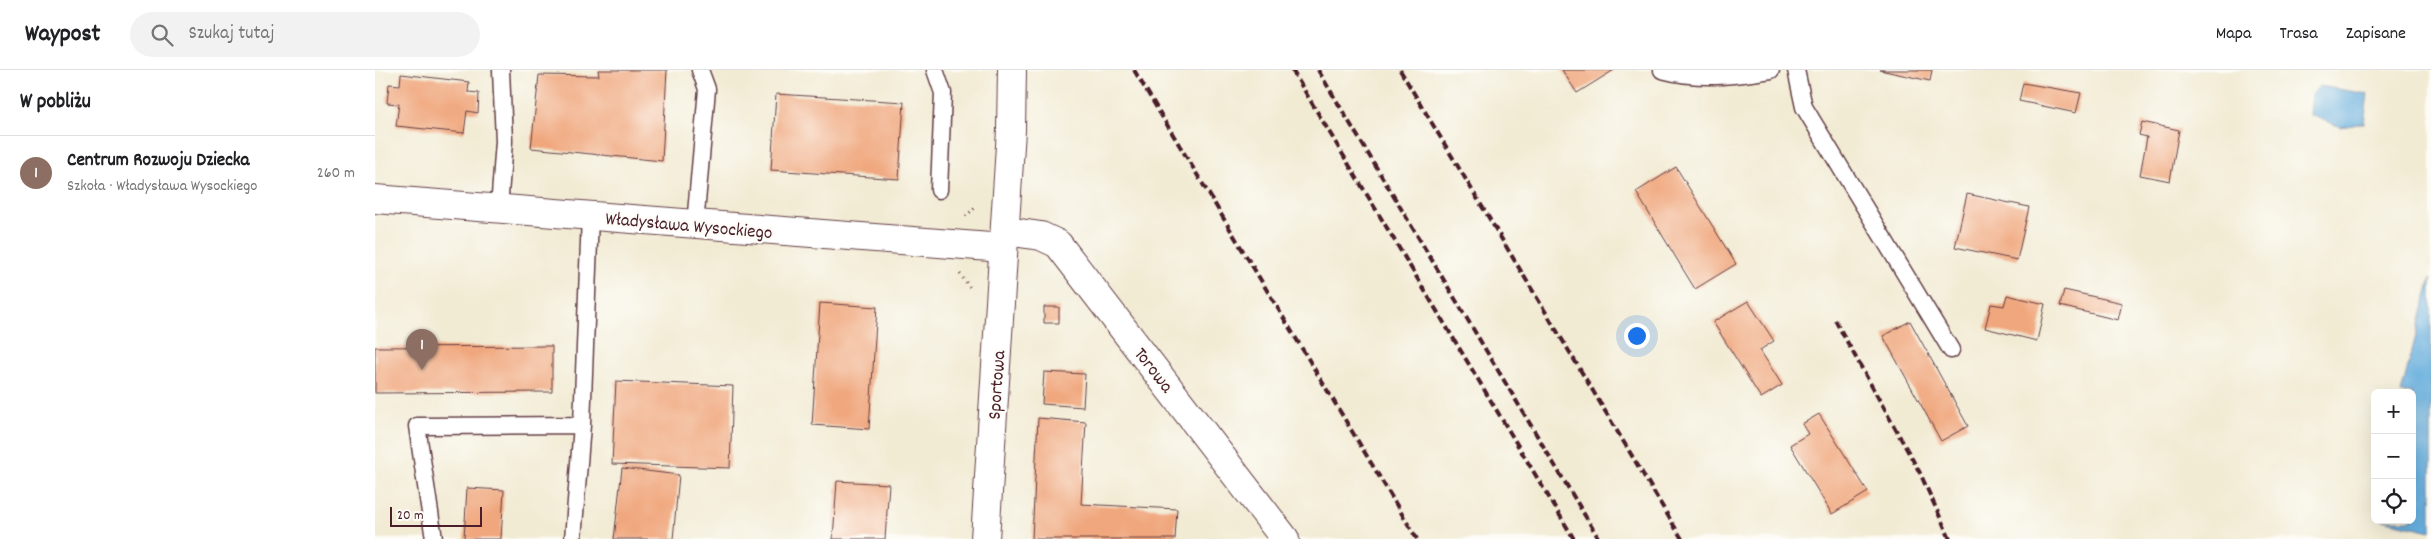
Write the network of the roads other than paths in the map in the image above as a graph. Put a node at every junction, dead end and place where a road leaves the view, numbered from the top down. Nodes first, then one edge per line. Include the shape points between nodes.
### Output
1 (501, 70) edge
2 (700, 70) edge
3 (935, 70) edge
4 (1012, 70) edge
5 (1662, 70) edge
6 (1771, 70) edge
7 (1796, 70) edge
8 (939, 190) dead end
9 (375, 199) edge
10 (499, 209) junction
11 (590, 216) junction
12 (695, 225) junction
13 (1004, 240) junction
14 (1951, 350) dead end
15 (582, 426) junction
16 (434, 539) edge
17 (573, 539) edge
18 (985, 539) edge
19 (1285, 539) edge

1 - 10 lane via 504,142
2 - 12 lane via 707,89
3 - 8 lane via 943,94
4 - 13 street, Sportowa
5 - 6 lane via 1685,76 1719,76
7 - 14 lane via 1804,107
9 - 10 street, Władysława Wysockiego
10 - 11 street, Władysława Wysockiego
11 - 12 street, Władysława Wysockiego
11 - 15 lane
12 - 13 street, Władysława Wysockiego
13 - 18 street, Sportowa
13 - 19 street, Torowa via 1041,236 1058,244
15 - 16 lane via 417,426
15 - 17 lane

